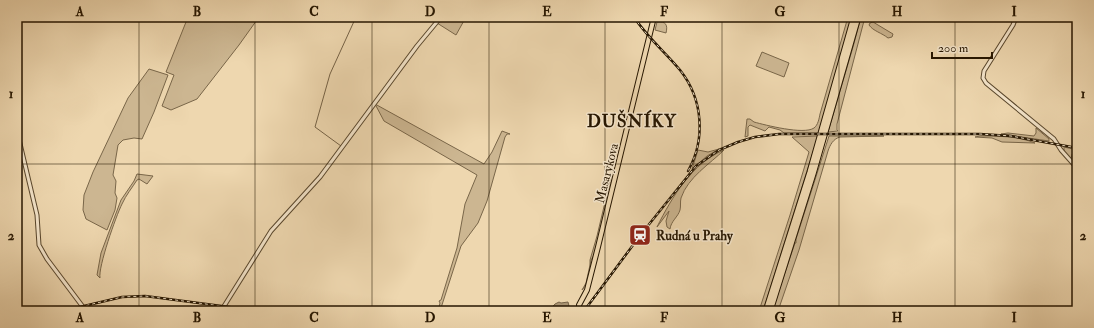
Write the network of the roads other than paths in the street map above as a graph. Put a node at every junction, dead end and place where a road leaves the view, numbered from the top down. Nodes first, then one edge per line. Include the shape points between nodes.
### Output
1 (441, 17) edge
2 (654, 17) edge
3 (854, 17) edge
4 (858, 17) edge
5 (1016, 17) edge
6 (17, 132) edge
7 (1077, 168) edge
8 (86, 311) edge
9 (220, 311) edge
10 (580, 311) edge
11 (766, 311) edge
12 (770, 311) edge

1 - 9 street via 320,177 270,231
2 - 10 main road, Masarykova via 588,286 579,304
3 - 11 highway via 820,138
4 - 12 highway
5 - 7 street via 984,71 983,78 1054,139
6 - 8 street via 36,215 39,245

